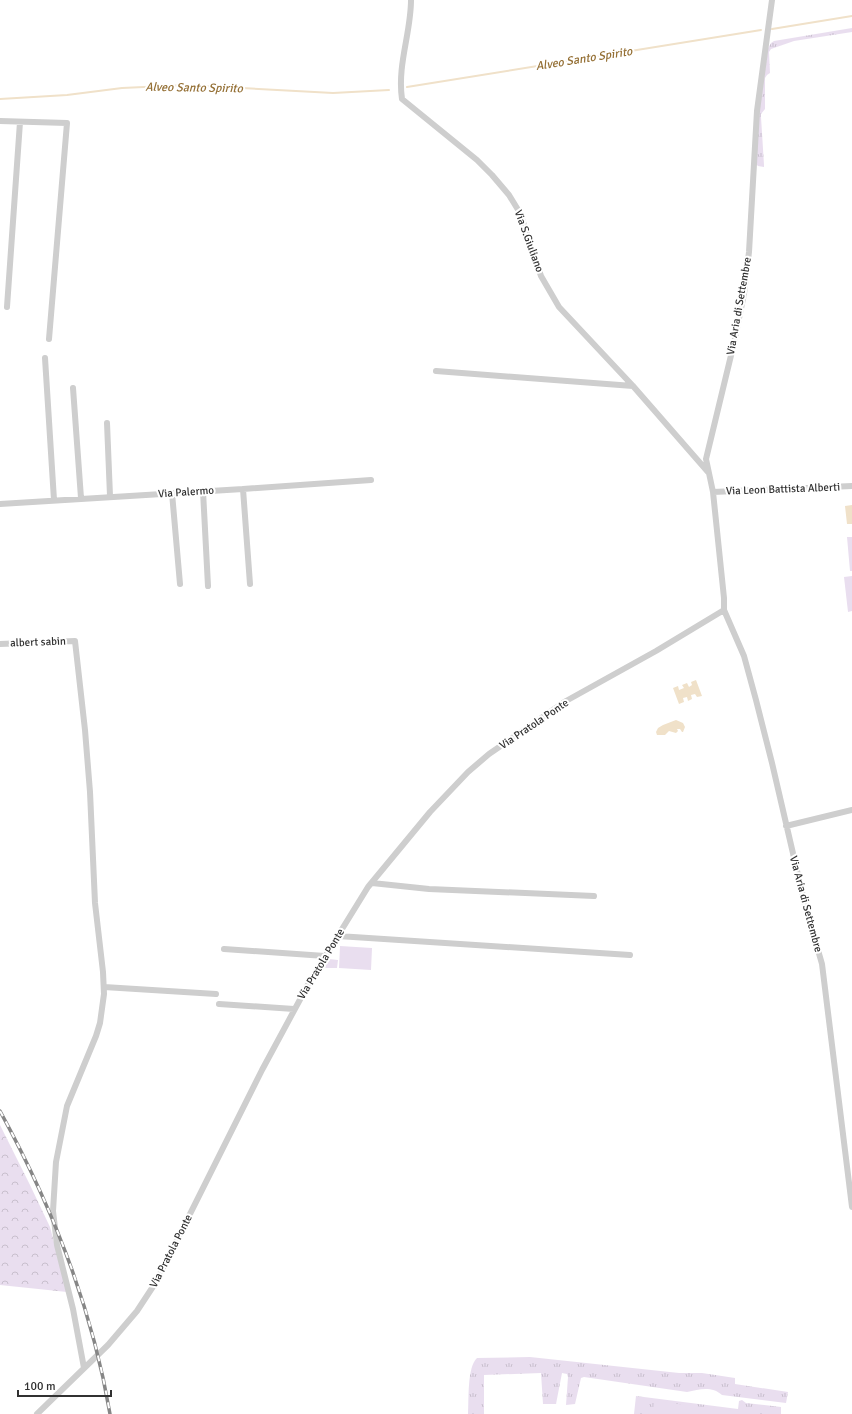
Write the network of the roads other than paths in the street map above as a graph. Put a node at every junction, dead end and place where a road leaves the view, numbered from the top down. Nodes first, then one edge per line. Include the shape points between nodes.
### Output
1 (411, 0) edge
2 (772, 0) edge
3 (0, 121) edge
4 (20, 122) junction
5 (7, 308) dead end
6 (49, 338) dead end
7 (45, 358) dead end
8 (436, 370) dead end
9 (633, 386) junction
10 (73, 388) dead end
11 (107, 423) dead end
12 (708, 472) junction
13 (371, 480) dead end
14 (852, 486) edge
15 (243, 489) junction
16 (203, 491) junction
17 (713, 492) junction
18 (172, 493) junction
19 (110, 496) junction
20 (81, 498) junction
21 (54, 500) junction
22 (0, 504) edge
23 (180, 584) dead end
24 (250, 584) dead end
25 (208, 586) dead end
26 (724, 610) junction
27 (0, 644) edge
28 (852, 810) edge
29 (786, 826) junction
30 (372, 883) junction
31 (594, 896) dead end
32 (338, 936) junction
33 (224, 949) dead end
34 (630, 955) dead end
35 (325, 956) junction
36 (104, 987) junction
37 (216, 994) dead end
38 (219, 1004) dead end
39 (294, 1009) junction
40 (852, 1207) edge
41 (84, 1368) junction
42 (37, 1414) edge

1 - 9 street, Via S.Giuliano via 400,73 402,99 476,160 509,195 520,213 541,276 556,302
2 - 12 street, Via Aria di Settembre via 757,111 749,252 744,294 706,459
3 - 4 street
4 - 5 street
4 - 6 street via 67,123
7 - 21 street
8 - 9 street
9 - 12 street, Via S.Giuliano
10 - 20 street
11 - 19 street
12 - 17 street, Via Aria di Settembre
13 - 15 street, Via Palermo
14 - 17 street, Via Leon Battista Alberti
15 - 16 street, Via Palermo
15 - 24 street
16 - 18 street, Via Palermo
16 - 25 street
17 - 26 street, Via Aria di Settembre
18 - 19 street, Via Palermo
18 - 23 street
19 - 20 street, Via Palermo
20 - 21 street, Via Palermo
21 - 22 street, Via Palermo
26 - 29 street, Via Aria di Settembre via 746,663
26 - 30 street, Via Pratola Ponte via 566,701 489,754 430,812
27 - 36 street, albert sabin via 75,641 85,730 95,903
28 - 29 street
29 - 40 street, Via Aria di Settembre via 822,964
30 - 31 street via 429,889
30 - 32 street, Via Pratola Ponte
32 - 34 street
32 - 35 street, Via Pratola Ponte
33 - 35 street
35 - 39 street, Via Pratola Ponte
36 - 37 street
36 - 41 street via 96,1036 67,1106 56,1162 53,1211 57,1245
38 - 39 street
39 - 41 street, Via Pratola Ponte via 156,1282 137,1311
41 - 42 street, Via Pratola Ponte

